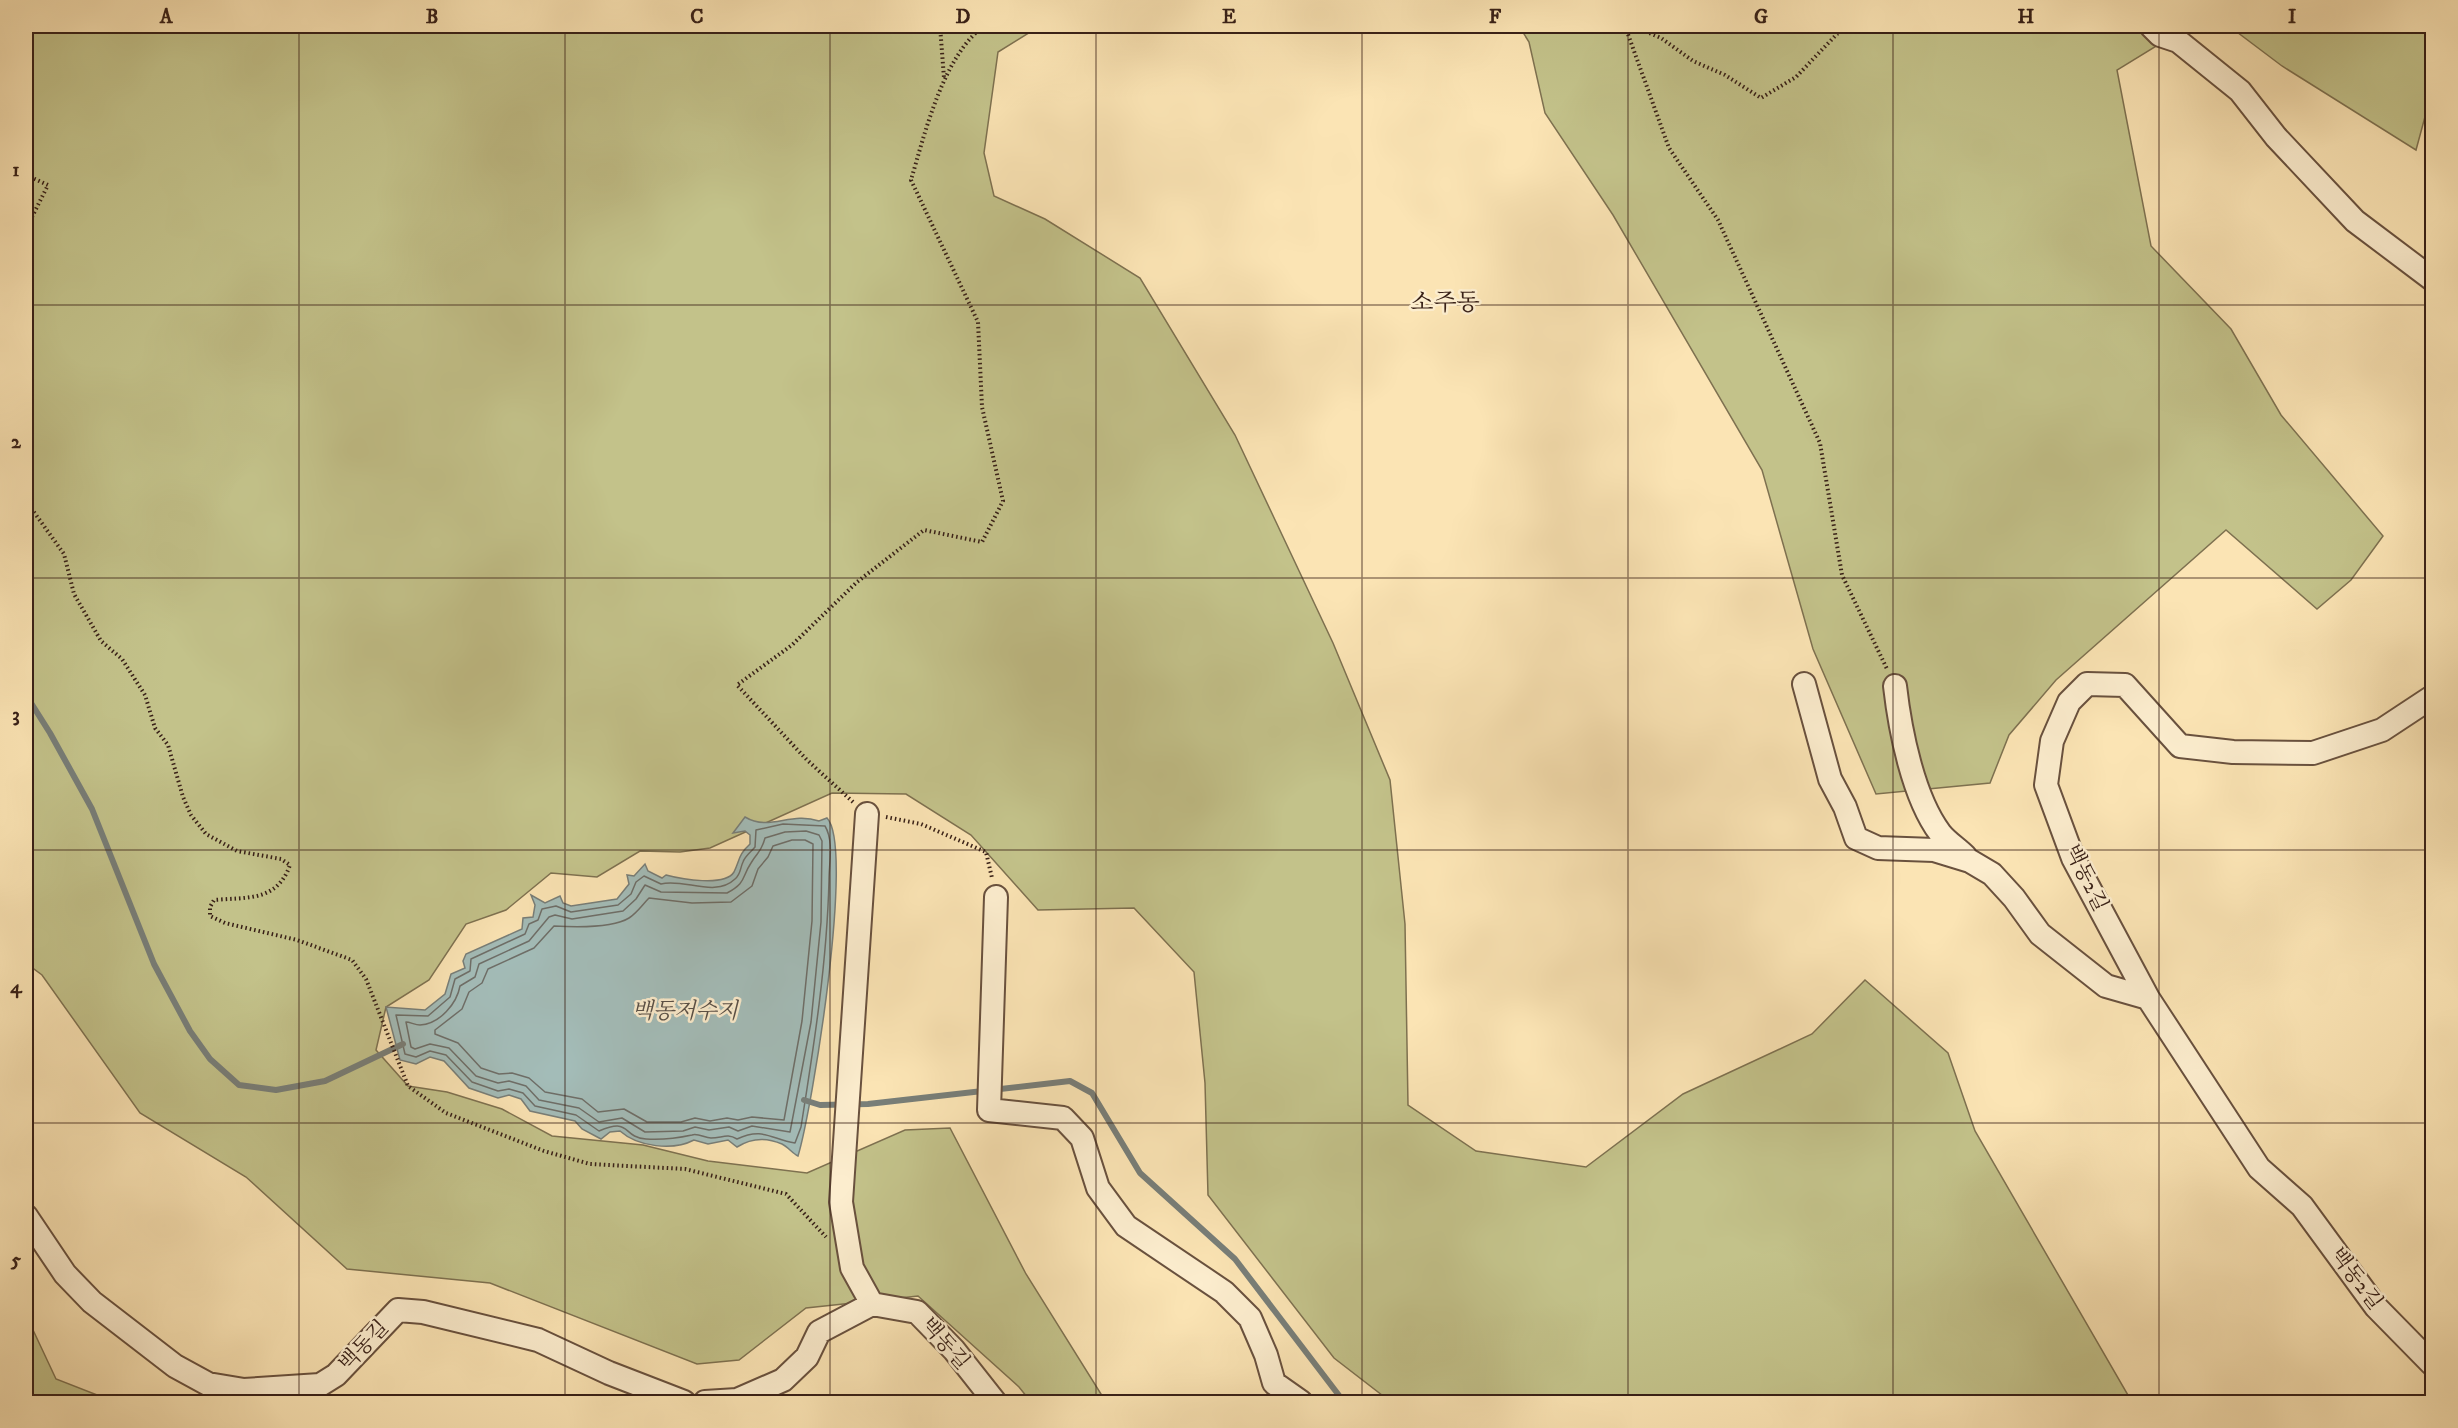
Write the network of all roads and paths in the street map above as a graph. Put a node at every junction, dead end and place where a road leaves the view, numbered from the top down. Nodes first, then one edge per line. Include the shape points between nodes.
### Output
1 (940, 26) edge
2 (984, 26) edge
3 (1624, 26) edge
4 (1633, 26) edge
5 (1854, 26) edge
6 (2151, 26) edge
7 (944, 79) junction
8 (26, 175) edge
9 (26, 262) edge
10 (2433, 279) edge
11 (26, 501) edge
12 (1804, 684) dead end
13 (1895, 686) joint
14 (2433, 697) edge
15 (867, 814) junction
16 (1970, 861) junction
17 (996, 897) joint
18 (2148, 998) junction
19 (26, 1216) edge
20 (831, 1242) dead end
21 (872, 1304) junction
22 (2433, 1364) edge
23 (736, 1401) edge
24 (684, 1402) edge
25 (705, 1402) edge
26 (995, 1402) edge
27 (1301, 1402) edge

1 - 7 path
2 - 7 path
3 - 13 path via 1669,148 1718,220 1820,443 1842,575
4 - 5 path via 1661,38 1761,98 1796,76 1837,34
6 - 10 street via 2160,35 2178,41 2240,91 2276,137 2355,221
7 - 15 path via 911,180 978,322 982,407 1003,501 982,542 924,530 857,582 792,645 737,685 807,760
8 - 9 path via 48,185 27,227
11 - 20 path via 64,554 74,594 101,641 122,659 145,695 155,728 168,746 191,815 206,834 237,851 280,859 290,865 286,878 270,894 214,900 210,916 352,960 366,979 408,1086 446,1113 544,1151 590,1164 685,1169 786,1194
12 - 16 street via 1830,779 1856,838 1878,848 1934,850
13 - 16 street via 1904,738 1927,810 1941,834
14 - 18 street, 백동2길 via 2382,730 2313,753 2233,752 2180,746 2125,685 2087,684 2069,702 2052,741 2046,785 2073,858
15 - 17 path via 921,824 986,852
15 - 21 street via 841,1202 852,1268
16 - 18 street via 1992,874 2040,934 2106,987
17 - 27 street via 989,1110 1063,1118 1082,1138 1098,1188 1126,1226 1224,1292 1250,1318 1274,1383
18 - 22 street, 백동2길 via 2259,1168 2302,1206 2376,1307
19 - 24 street, 백동길 via 65,1274 92,1302 175,1366 208,1384 244,1390 320,1385 336,1375 398,1310 423,1312 538,1340
21 - 23 street via 819,1332 807,1358 783,1380
21 - 26 street, 백동길 via 917,1312 954,1350
23 - 25 street

